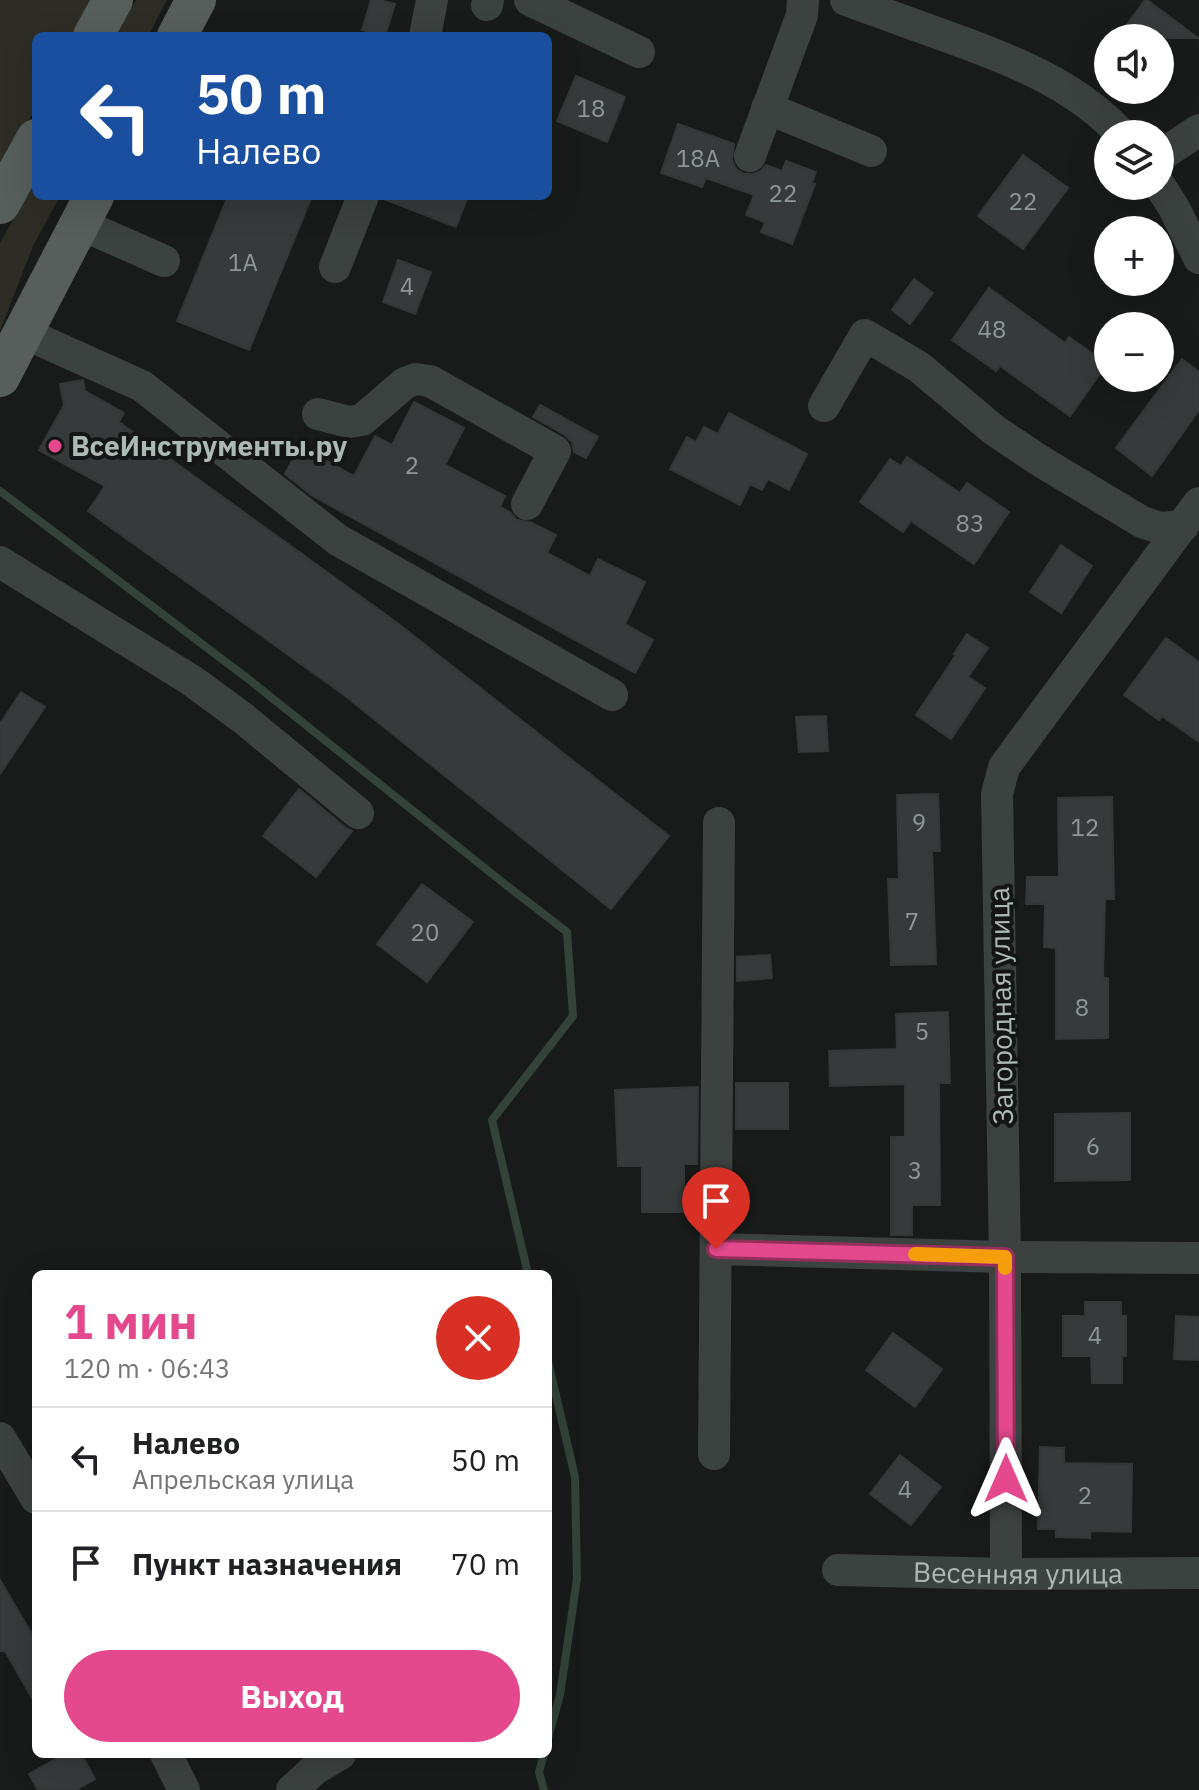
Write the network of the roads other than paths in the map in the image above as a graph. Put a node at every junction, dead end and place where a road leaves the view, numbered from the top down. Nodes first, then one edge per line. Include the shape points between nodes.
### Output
1 (113, 0) edge
2 (196, 0) edge
3 (432, 0) edge
4 (530, 0) edge
5 (803, 0) edge
6 (846, 0) edge
7 (95, 32) edge
8 (179, 32) edge
9 (426, 32) edge
10 (639, 52) dead end
11 (767, 108) junction
12 (1107, 120) edge
13 (1199, 130) edge
14 (32, 146) edge
15 (1174, 147) edge
16 (849, 153) dead end
17 (750, 156) dead end
18 (361, 200) edge
19 (1169, 200) edge
20 (0, 204) edge
21 (87, 210) edge
22 (1199, 258) edge
23 (164, 261) dead end
24 (335, 267) dead end
25 (24, 333) junction
26 (0, 377) edge
27 (824, 406) dead end
28 (318, 414) dead end
29 (527, 504) dead end
30 (1191, 514) edge
31 (0, 562) edge
32 (612, 695) dead end
33 (358, 813) dead end
34 (719, 823) dead end
35 (716, 1249) junction
36 (1005, 1257) junction
37 (1199, 1258) edge
38 (0, 1438) edge
39 (714, 1454) dead end
40 (32, 1491) edge
41 (838, 1570) dead end
42 (1199, 1573) edge
43 (1006, 1574) junction
44 (168, 1758) edge
45 (184, 1790) edge

1 - 7 main road
2 - 8 main road
3 - 9 street
4 - 10 street
5 - 11 street
6 - 12 street via 1004,57 1069,91
11 - 16 street
11 - 17 street
13 - 15 street
14 - 20 main road
18 - 24 street
19 - 22 street
21 - 23 street
21 - 25 main road
25 - 26 main road
25 - 32 street via 142,386 338,540
27 - 30 street via 865,335 919,367 994,430 1142,522 1160,528
28 - 29 street via 362,420 405,383 430,381 555,451
30 - 36 street, Загородная улица via 1004,767 997,794
31 - 33 street via 191,680
34 - 35 street
35 - 36 street
35 - 39 street
36 - 37 street
36 - 43 street, Загородная улица
38 - 40 street
41 - 43 street, Весенняя улица
42 - 43 street, Весенняя улица
44 - 45 street

